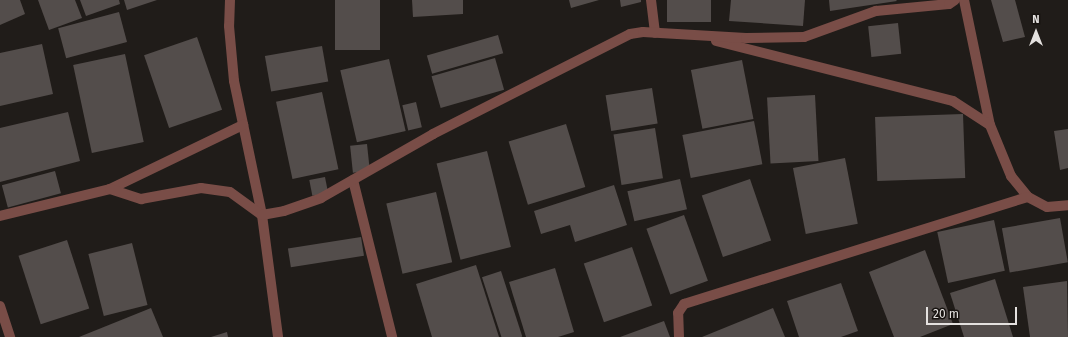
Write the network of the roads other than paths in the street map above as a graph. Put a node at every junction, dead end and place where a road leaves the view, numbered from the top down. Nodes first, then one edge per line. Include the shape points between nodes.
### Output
1 (230, 0) edge
2 (651, 0) edge
3 (955, 0) edge
4 (964, 0) edge
5 (655, 33) junction
6 (695, 35) junction
7 (243, 125) junction
8 (990, 125) junction
9 (354, 180) junction
10 (110, 189) junction
11 (1028, 197) junction
12 (1068, 205) edge
13 (262, 215) junction
14 (0, 216) edge
15 (0, 306) edge
16 (10, 337) edge
17 (278, 337) edge
18 (392, 337) edge
19 (679, 337) edge

1 - 7 street via 229,26 234,81
2 - 5 street
3 - 6 street via 949,4 876,11 804,37
4 - 8 street
5 - 6 street
5 - 9 street via 630,34 433,134
6 - 8 street via 953,101
7 - 10 street
7 - 13 street
8 - 11 street via 1011,176
9 - 13 street via 321,198
9 - 18 street
10 - 13 street via 141,199 201,188 230,192
10 - 14 street
11 - 12 street via 1047,207
11 - 19 street via 684,304 678,313
13 - 17 street
15 - 16 street

